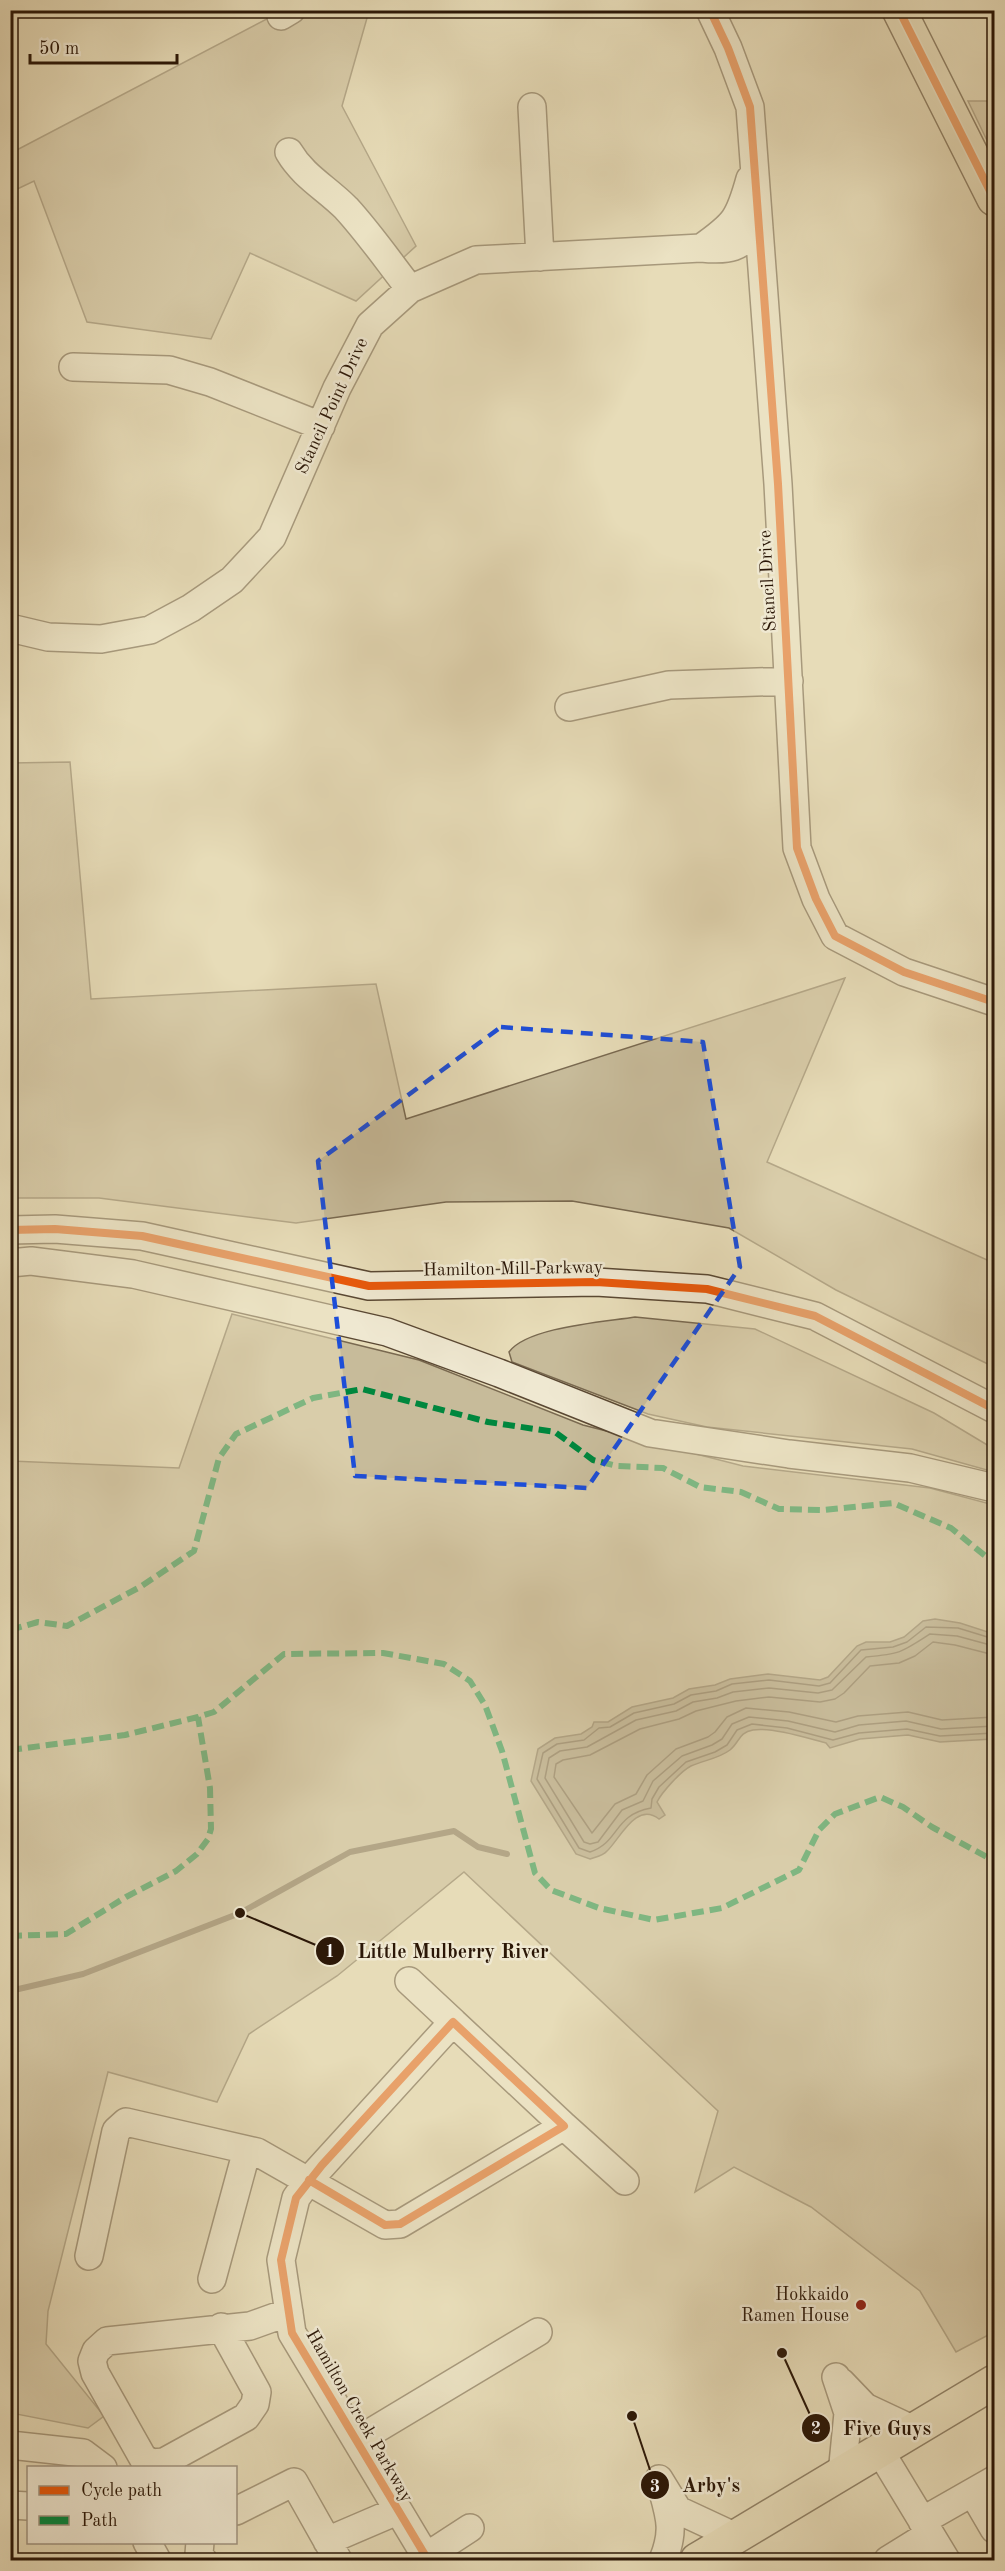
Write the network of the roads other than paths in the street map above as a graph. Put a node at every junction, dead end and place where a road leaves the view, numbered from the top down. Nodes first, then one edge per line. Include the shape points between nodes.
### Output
1 (710, 10) edge
2 (899, 10) edge
3 (532, 106) dead end
4 (290, 152) dead end
5 (754, 162) junction
6 (994, 199) edge
7 (759, 228) junction
8 (701, 248) junction
9 (540, 257) junction
10 (410, 289) junction
11 (73, 367) dead end
12 (321, 426) junction
13 (10, 628) edge
14 (789, 681) junction
15 (569, 707) dead end
16 (994, 1002) edge
17 (10, 1230) edge
18 (10, 1263) edge
19 (994, 1409) edge
20 (994, 1488) edge
21 (409, 1981) dead end
22 (453, 2022) junction
23 (564, 2126) junction
24 (247, 2150) junction
25 (309, 2180) junction
26 (625, 2181) dead end
27 (89, 2256) dead end
28 (212, 2279) dead end
29 (289, 2312) junction
30 (221, 2327) junction
31 (538, 2332) dead end
32 (994, 2382) edge
33 (914, 2430) junction
34 (358, 2440) junction
35 (10, 2445) edge
36 (880, 2451) junction
37 (100, 2466) edge
38 (842, 2474) junction
39 (984, 2486) edge
40 (10, 2505) edge
41 (27, 2506) edge
42 (237, 2510) edge
43 (397, 2511) junction
44 (470, 2528) dead end
45 (926, 2528) junction
46 (994, 2529) edge
47 (736, 2537) junction
48 (148, 2544) edge
49 (200, 2544) edge
50 (333, 2551) edge
51 (158, 2560) edge
52 (203, 2560) edge
53 (426, 2560) edge
54 (663, 2560) edge
55 (699, 2560) edge
56 (888, 2560) edge
57 (946, 2560) edge

1 - 5 street, Stancil Drive via 750,107
2 - 6 main road
3 - 9 street
4 - 10 street via 296,164 360,224
5 - 7 street, Stancil Drive
5 - 8 street via 741,211 729,229
7 - 8 street, Stancil Point Drive via 739,246 724,251
7 - 14 street, Stancil Drive
8 - 9 street, Stancil Point Drive
9 - 10 street, Stancil Point Drive via 476,260
10 - 12 street, Stancil Point Drive via 370,325
11 - 12 street via 169,370
12 - 13 street, Stancil Point Drive via 272,537 232,580 191,608 150,630 101,639 48,637
14 - 15 street via 669,685
14 - 16 street, Stancil Drive via 797,848 816,899 836,936 904,972
17 - 19 street, Hamilton Mill Parkway via 55,1229 142,1236 369,1286 596,1282 707,1289 815,1317
18 - 20 street via 133,1274 387,1332 650,1432 910,1468
21 - 22 street
22 - 23 street
22 - 25 street, Hamilton Creek Parkway
23 - 25 street via 400,2224 385,2225
23 - 26 street
24 - 25 street
24 - 27 street via 126,2122 116,2131
24 - 28 street
25 - 29 street, Hamilton Creek Parkway via 296,2198 281,2260
29 - 30 street via 250,2326
29 - 34 street, Hamilton Creek Parkway via 292,2333
30 - 30 street via 257,2392 255,2404 246,2416 164,2462 152,2463 143,2458 95,2373 92,2361 96,2351 107,2341
31 - 34 street
32 - 33 main road
33 - 36 main road
33 - 38 street via 865,2407 836,2377 848,2413
34 - 43 street, Hamilton Creek Parkway
35 - 37 street via 83,2453
36 - 38 main road
36 - 45 street
38 - 47 main road
39 - 45 street
39 - 46 street
40 - 41 street
42 - 50 street via 294,2482
43 - 50 street
43 - 53 street, Hamilton Creek Parkway
44 - 53 street
45 - 56 street
45 - 57 street
47 - 54 street via 678,2510 659,2479 670,2518 671,2539
47 - 55 main road
48 - 51 street
49 - 52 street

